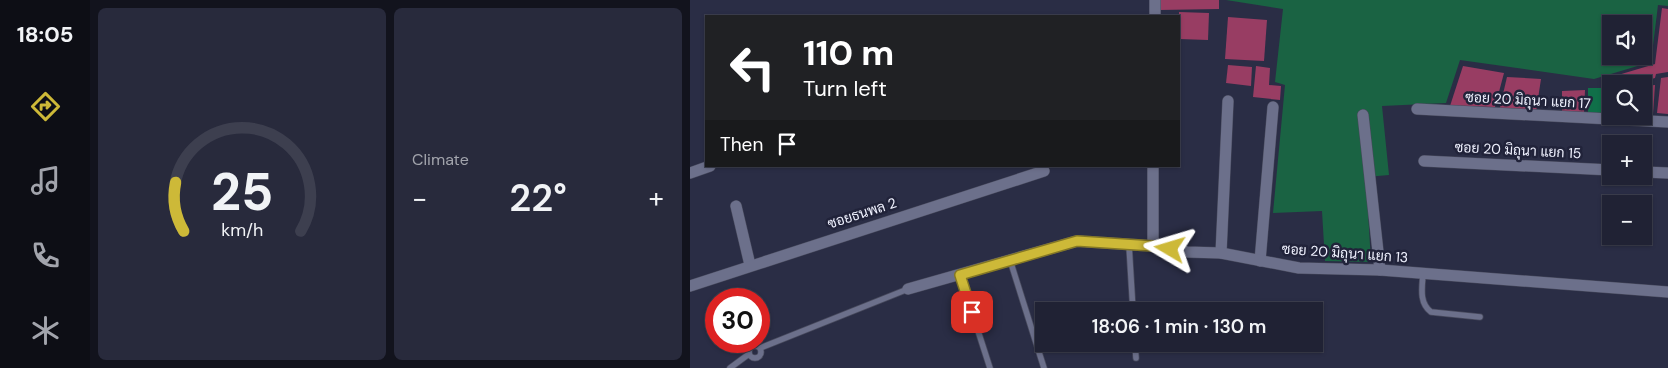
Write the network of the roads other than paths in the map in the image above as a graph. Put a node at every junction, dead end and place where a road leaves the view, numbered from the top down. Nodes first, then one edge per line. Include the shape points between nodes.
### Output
1 (1155, 0) edge
2 (1155, 15) edge
3 (1228, 101) dead end
4 (1273, 107) dead end
5 (1417, 109) dead end
6 (1363, 116) dead end
7 (1668, 122) edge
8 (1424, 161) dead end
9 (707, 167) edge
10 (1154, 167) edge
11 (1602, 170) edge
12 (1044, 171) dead end
13 (1652, 172) edge
14 (690, 173) edge
15 (1668, 173) edge
16 (736, 206) dead end
17 (1129, 244) junction
18 (1153, 246) junction
19 (1221, 253) junction
20 (1010, 260) junction
21 (1260, 261) junction
22 (750, 265) junction
23 (1380, 270) junction
24 (1423, 274) junction
25 (960, 275) junction
26 (690, 286) edge
27 (908, 289) joint
28 (1668, 292) edge
29 (1133, 302) edge
30 (1480, 317) dead end
31 (770, 344) edge
32 (1136, 352) edge
33 (761, 353) edge
34 (749, 354) joint
35 (1136, 358) dead end
36 (732, 368) edge
37 (990, 368) edge
38 (1044, 368) edge

1 - 2 street
3 - 19 street
4 - 21 street
5 - 7 street, ซอย 20 มิถุนา แยก 17
6 - 23 street
8 - 11 street, ซอย 20 มิถุนา แยก 15
9 - 14 street
10 - 18 street
12 - 22 street, ซอยธนพล 2
13 - 15 street
16 - 22 street
17 - 18 street, ซอย 20 มิถุนา แยก 13
17 - 20 street, ซอย 20 มิถุนา แยก 13 via 1077,241
17 - 29 lane
18 - 19 street, ซอย 20 มิถุนา แยก 13
19 - 21 street, ซอย 20 มิถุนา แยก 13
20 - 25 street, ซอย 20 มิถุนา แยก 13
20 - 38 lane
21 - 23 street, ซอย 20 มิถุนา แยก 13 via 1299,268
22 - 26 street, ซอยธนพล 2
23 - 24 street, ซอย 20 มิถุนา แยก 13
24 - 28 street, ซอย 20 มิถุนา แยก 13
24 - 30 lane via 1423,301 1431,312
25 - 27 street, ซอย 20 มิถุนา แยก 13
25 - 37 lane
27 - 31 lane
32 - 35 lane
33 - 34 lane via 758,357
34 - 36 lane

